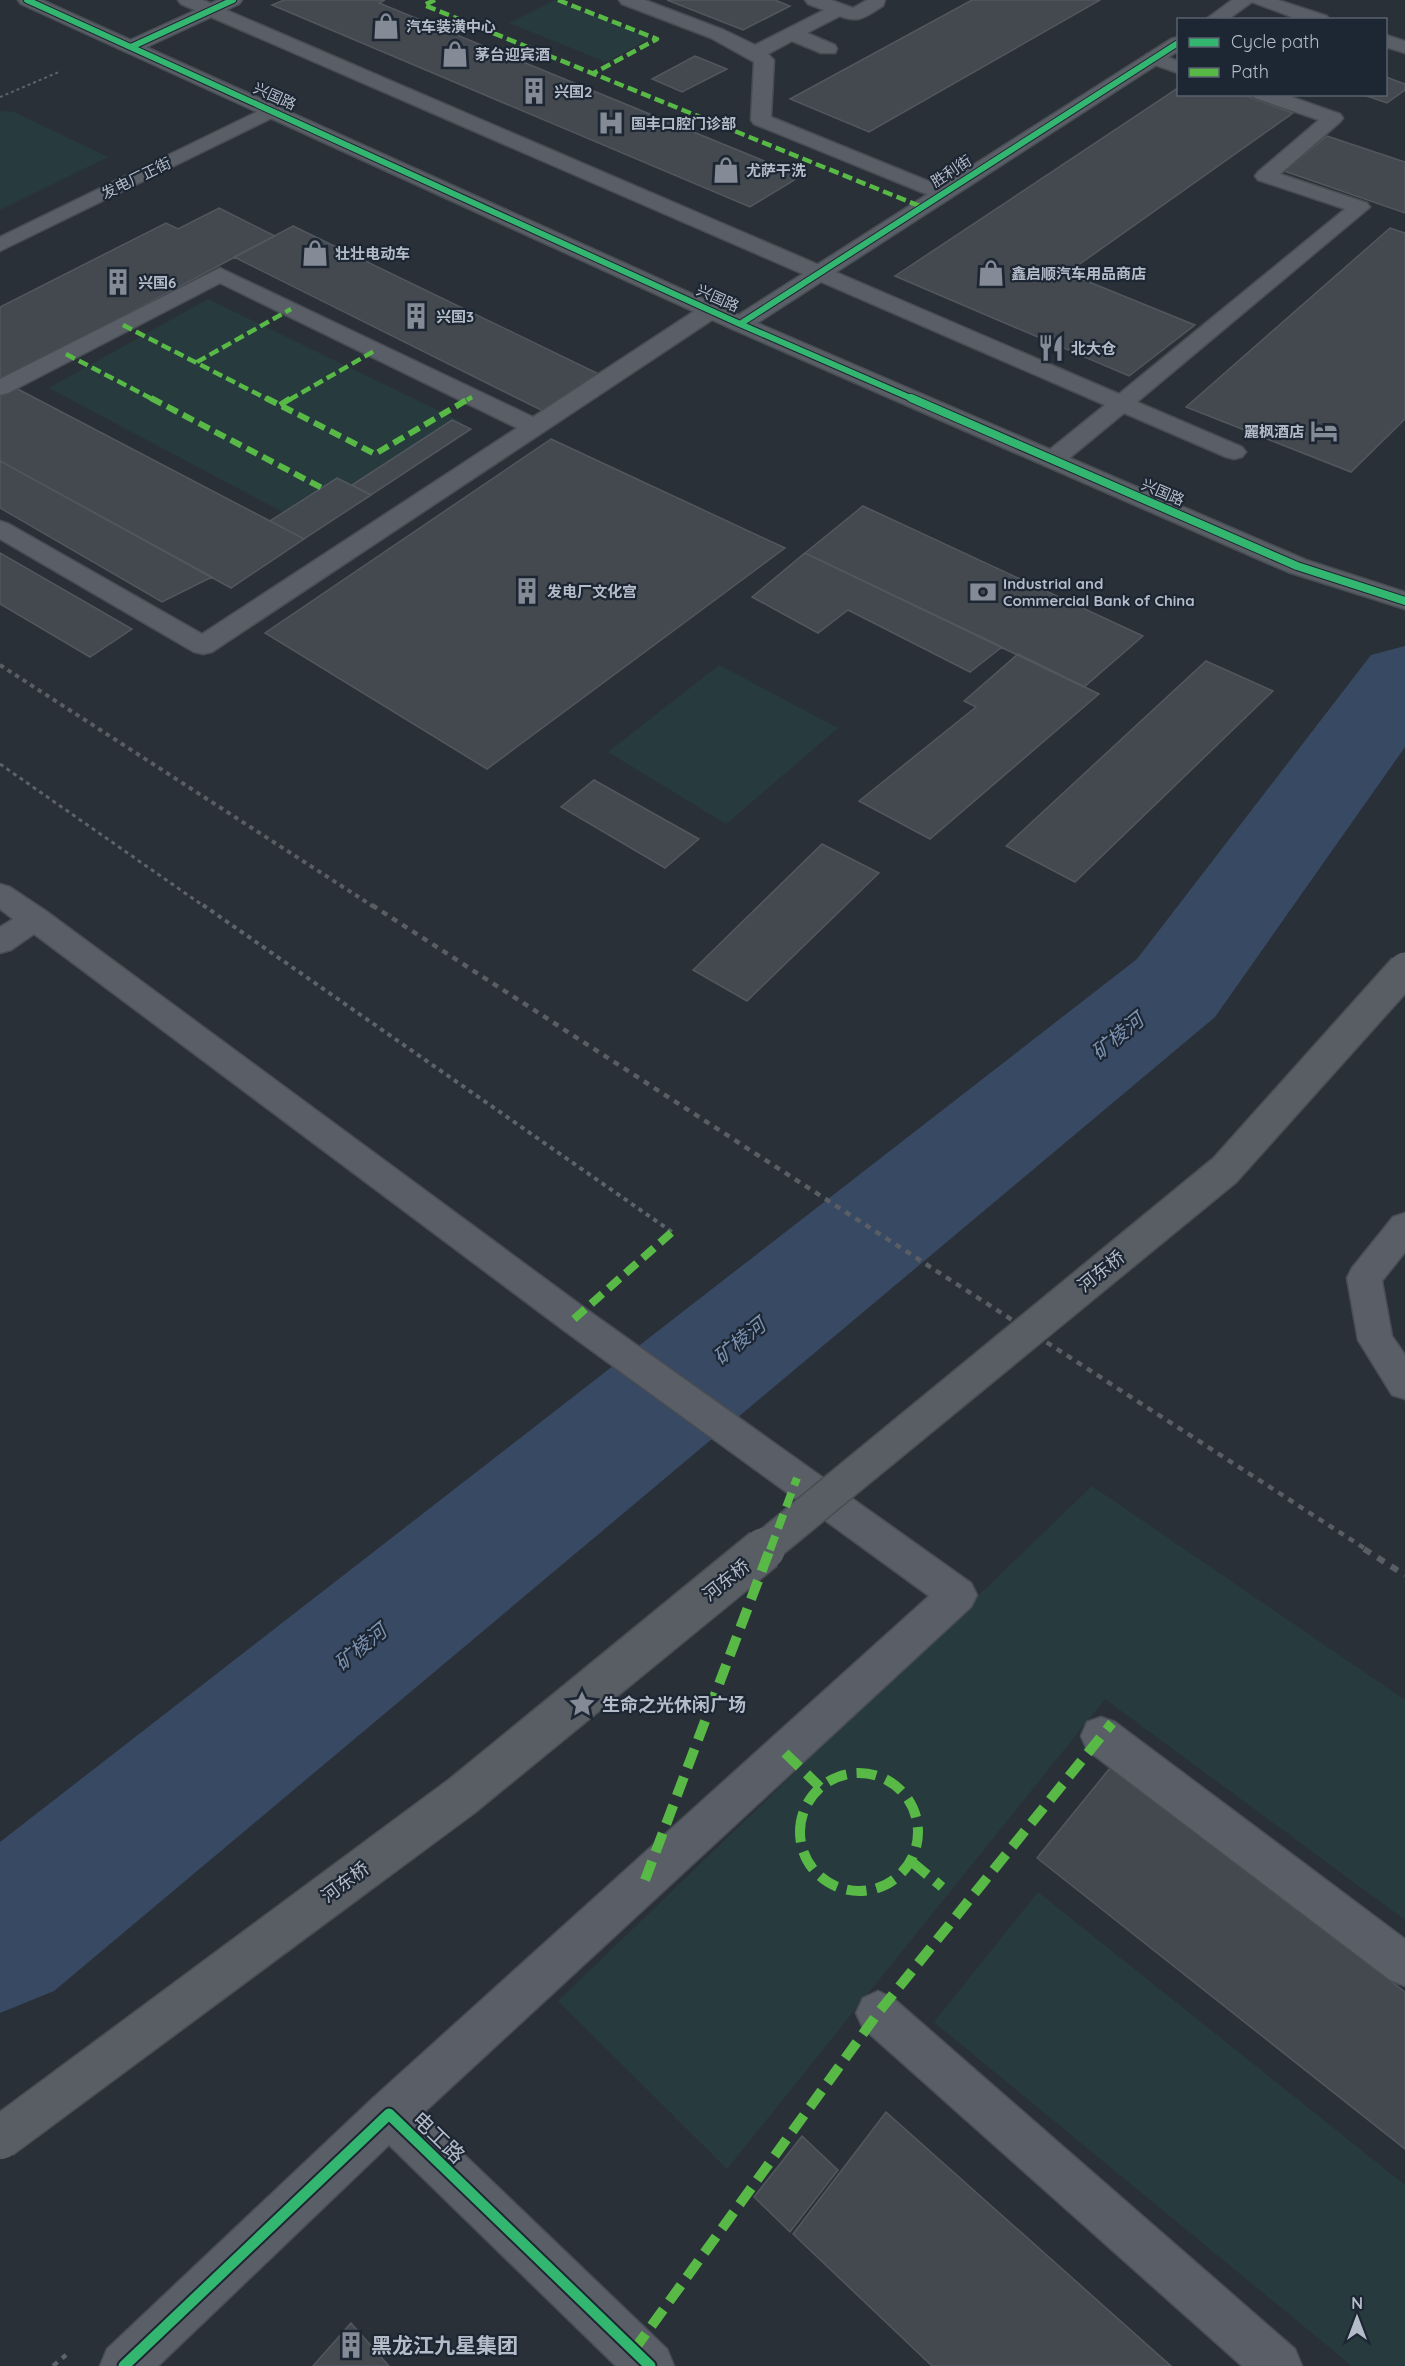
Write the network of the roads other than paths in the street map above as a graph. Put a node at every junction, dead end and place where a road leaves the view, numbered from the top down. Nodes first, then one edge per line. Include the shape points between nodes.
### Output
1 (27, 0) edge
2 (187, 0) edge
3 (233, 0) edge
4 (628, 0) edge
5 (1245, 0) edge
6 (1260, 0) edge
7 (877, 2) dead end
8 (831, 4) edge
9 (211, 10) junction
10 (1217, 18) edge
11 (1314, 18) edge
12 (792, 34) junction
13 (1387, 41) edge
14 (1177, 44) edge
15 (130, 47) junction
16 (1405, 47) edge
17 (828, 49) dead end
18 (755, 53) junction
19 (1154, 58) junction
20 (1177, 66) edge
21 (1268, 96) edge
22 (271, 111) junction
23 (943, 194) junction
24 (0, 245) edge
25 (820, 273) junction
26 (710, 310) junction
27 (740, 324) junction
28 (0, 388) edge
29 (1120, 403) junction
30 (536, 428) junction
31 (1234, 452) dead end
32 (1052, 460) junction
33 (0, 529) edge
34 (1405, 601) edge
35 (0, 894) edge
36 (34, 920) junction
37 (0, 942) edge
38 (1405, 969) edge
39 (1405, 1227) edge
40 (1405, 1384) edge
41 (1101, 1736) dead end
42 (1405, 1965) edge
43 (878, 2013) dead end
44 (389, 2114) junction
45 (0, 2138) edge
46 (124, 2366) edge
47 (650, 2366) edge
48 (1278, 2366) edge

1 - 15 main road, 兴国路
2 - 9 street
3 - 9 street
4 - 18 street
5 - 10 street
6 - 11 street
7 - 8 street via 854,15
8 - 12 street
9 - 15 street
9 - 25 street
12 - 17 street
12 - 18 street
13 - 16 street
14 - 19 street, 胜利街
15 - 22 main road, 兴国路
18 - 23 street via 764,60 761,120
19 - 20 street
19 - 23 street, 胜利街
21 - 29 street via 1333,118 1265,177 1360,207
22 - 24 street, 发电厂正街
22 - 26 main road, 兴国路
23 - 25 street, 胜利街
25 - 27 street, 胜利街
25 - 29 street
26 - 27 main road, 兴国路
26 - 30 street
27 - 32 main road, 兴国路
28 - 30 street via 220,275
29 - 31 street
29 - 32 street
30 - 33 street via 203,646
32 - 34 main road, 兴国路 via 1297,566
35 - 36 street
36 - 37 street
36 - 44 street via 540,1294 958,1595
38 - 45 main road, 河东桥, bridge via 1225,1170 462,1796
39 - 40 street via 1364,1278 1375,1340
41 - 42 street
43 - 48 street
44 - 46 street, 电工路
44 - 47 street, 电工路

